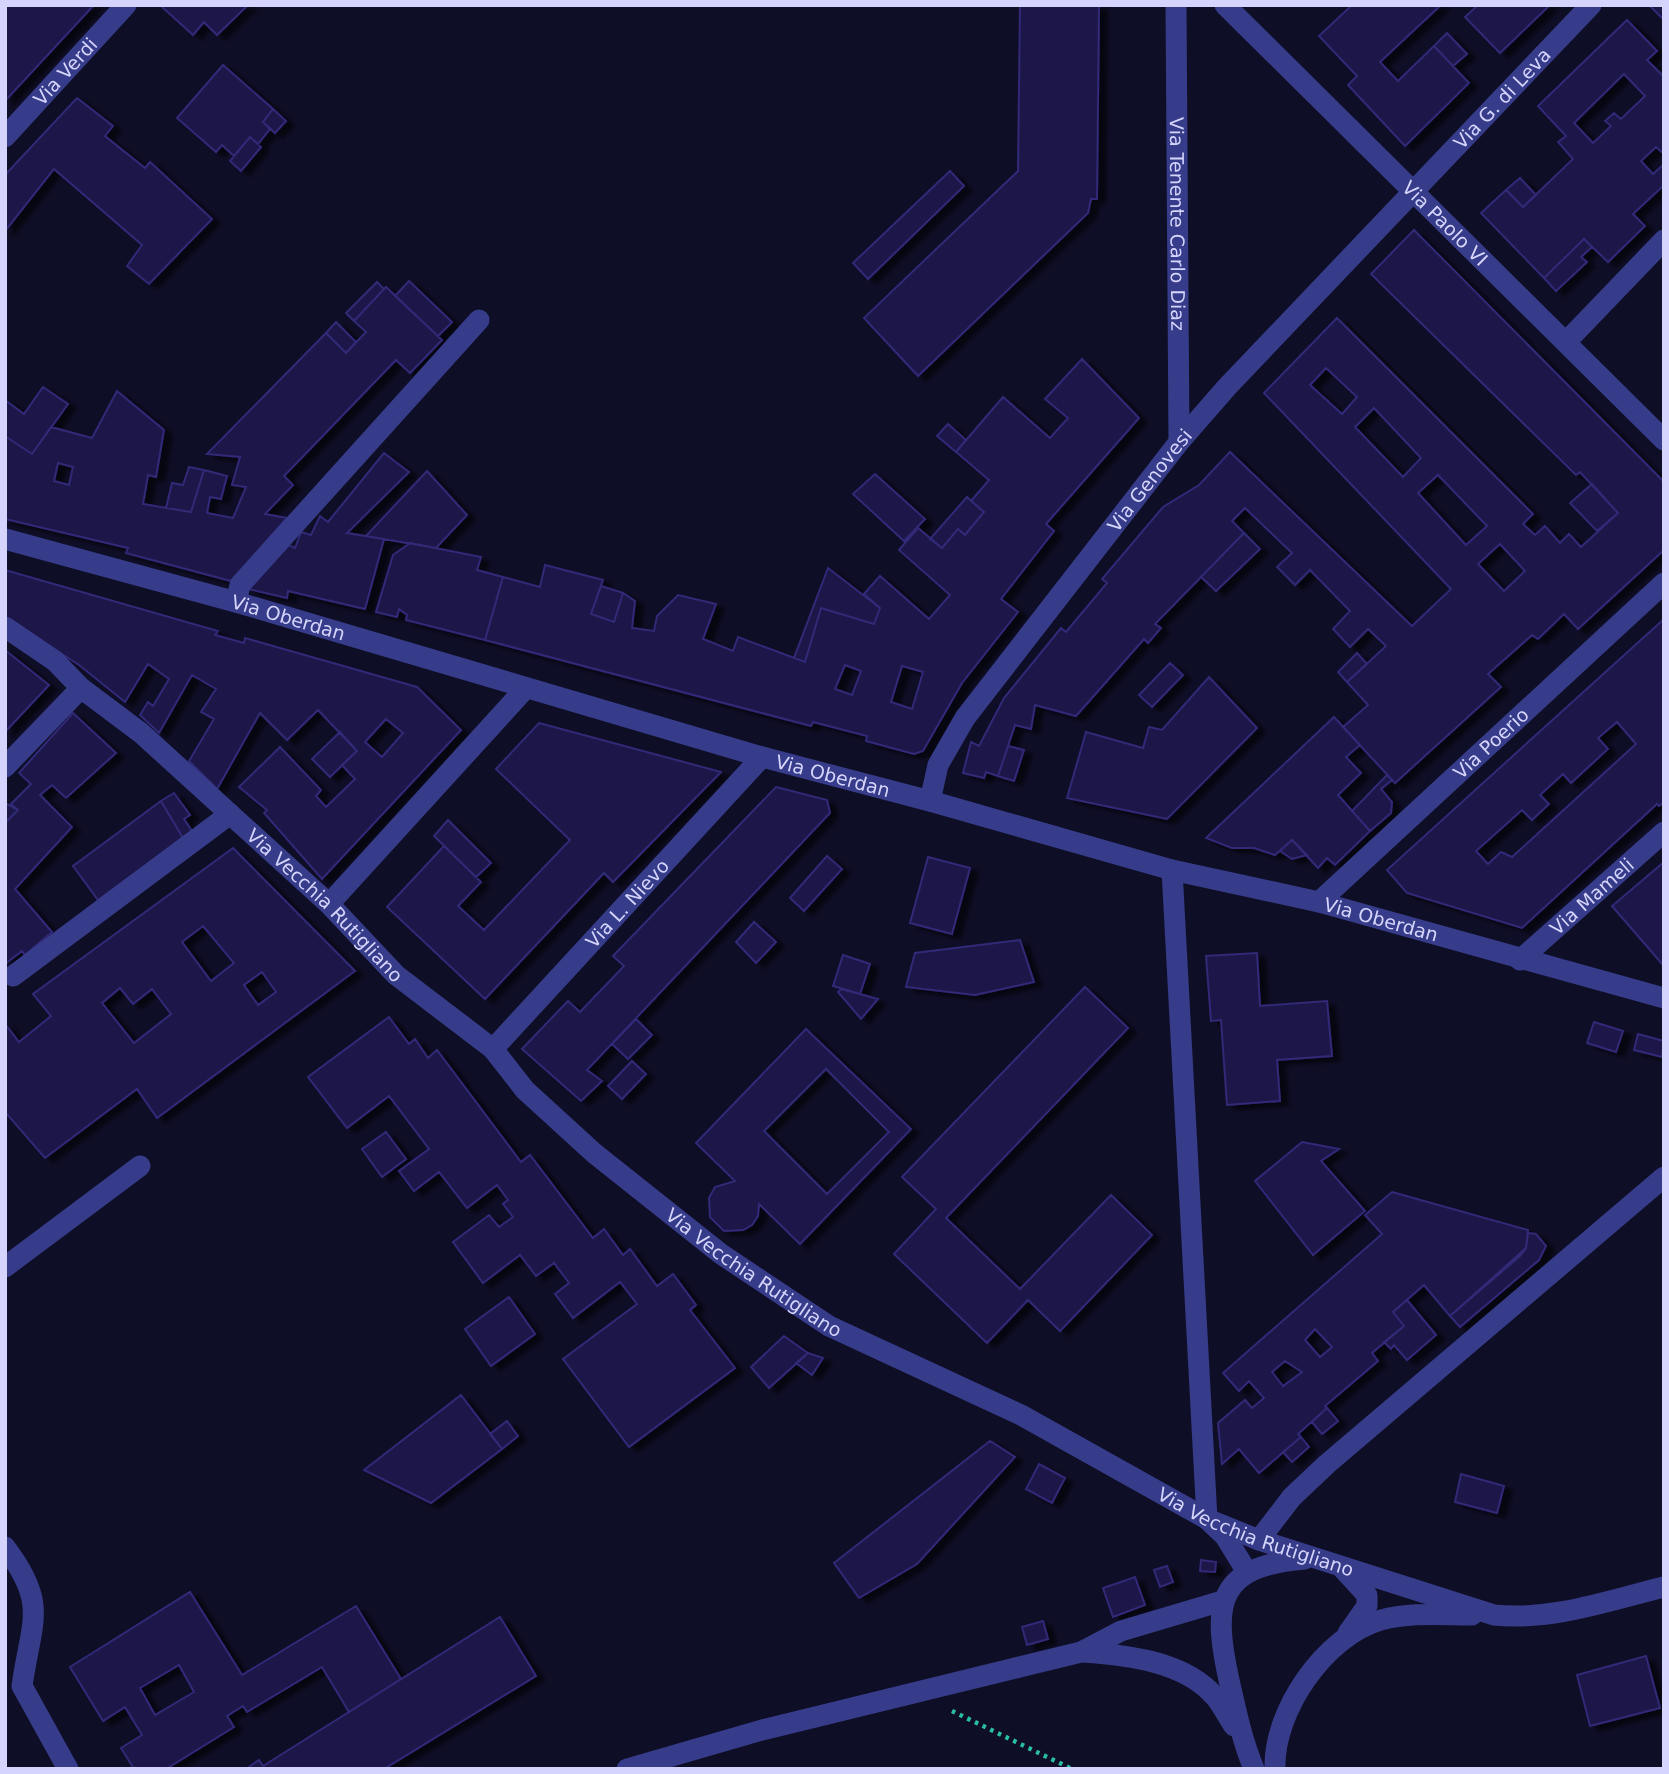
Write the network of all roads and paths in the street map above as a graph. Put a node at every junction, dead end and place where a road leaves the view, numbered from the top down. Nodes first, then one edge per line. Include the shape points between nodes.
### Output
1 (126, 5) edge
2 (1176, 5) edge
3 (1225, 5) edge
4 (1591, 5) edge
5 (5, 136) edge
6 (1413, 190) junction
7 (1664, 240) edge
8 (479, 320) dead end
9 (1566, 342) junction
10 (1664, 440) edge
11 (1180, 442) junction
12 (5, 539) edge
13 (1664, 583) edge
14 (236, 602) junction
15 (5, 627) edge
16 (80, 688) junction
17 (524, 689) junction
18 (762, 757) junction
19 (5, 767) edge
20 (930, 801) junction
21 (230, 814) junction
22 (1664, 832) edge
23 (1172, 870) junction
24 (1319, 902) junction
25 (329, 904) junction
26 (1520, 960) junction
27 (13, 976) dead end
28 (1664, 999) edge
29 (493, 1049) junction
30 (140, 1166) dead end
31 (1664, 1177) edge
32 (5, 1267) edge
33 (1207, 1519) junction
34 (1259, 1540) junction
35 (5, 1547) edge
36 (1315, 1558) junction
37 (1339, 1566) junction
38 (1247, 1572) junction
39 (1664, 1587) edge
40 (1222, 1601) junction
41 (1494, 1615) junction
42 (1339, 1642) junction
43 (1081, 1652) junction
44 (914, 1693) junction
45 (1242, 1738) junction
46 (68, 1769) edge
47 (627, 1769) edge
48 (1072, 1769) edge
49 (1254, 1769) edge
50 (1275, 1769) edge

1 - 5 street, Via Verdi
2 - 11 street, Via Tenente Carlo Diaz
3 - 6 street, Via Paolo VI
4 - 6 street, Via G. di Leva
6 - 9 street, Via Paolo VI
6 - 11 street, Via Genovesi
7 - 9 street
8 - 14 street via 240,585
9 - 10 street, Via Paolo VI
11 - 20 street, Via Genovesi via 965,718 938,765
12 - 14 street, Via Oberdan
13 - 24 street, Via Poerio
14 - 17 street, Via Oberdan
15 - 16 street, Via Vecchia Rutigliano via 55,661
16 - 19 street
16 - 21 street, Via Vecchia Rutigliano via 141,733
17 - 18 street, Via Oberdan
17 - 25 street
18 - 20 street, Via Oberdan
18 - 29 street, Via L. Nievo
20 - 23 street, Via Oberdan
21 - 25 street, Via Vecchia Rutigliano
21 - 27 street
22 - 26 street, Via Mameli
23 - 24 street, Via Oberdan
23 - 33 street
24 - 26 street, Via Oberdan
25 - 29 street, Via Vecchia Rutigliano via 396,975
26 - 28 street, Via Oberdan
29 - 33 street, Via Vecchia Rutigliano via 525,1090 594,1153 721,1254 829,1326 1021,1415
30 - 32 street
31 - 34 street via 1327,1464 1292,1497
33 - 34 street, Via Vecchia Rutigliano
33 - 38 street via 1225,1536
34 - 36 street, Via Vecchia Rutigliano
35 - 46 street via 33,1592 35,1620 22,1685
36 - 37 street, Via Vecchia Rutigliano
36 - 38 street via 1276,1561
37 - 41 street, Via Vecchia Rutigliano
37 - 42 street via 1360,1584 1367,1606
38 - 40 street
39 - 41 street, Via Vecchia Rutigliano via 1547,1616
40 - 43 street via 1121,1631
40 - 45 street via 1220,1638
41 - 42 street via 1408,1615 1362,1627
42 - 50 street via 1300,1691 1282,1724
43 - 44 street
43 - 45 street via 1125,1655 1192,1680 1215,1696
44 - 47 street
44 - 48 path
45 - 49 street

